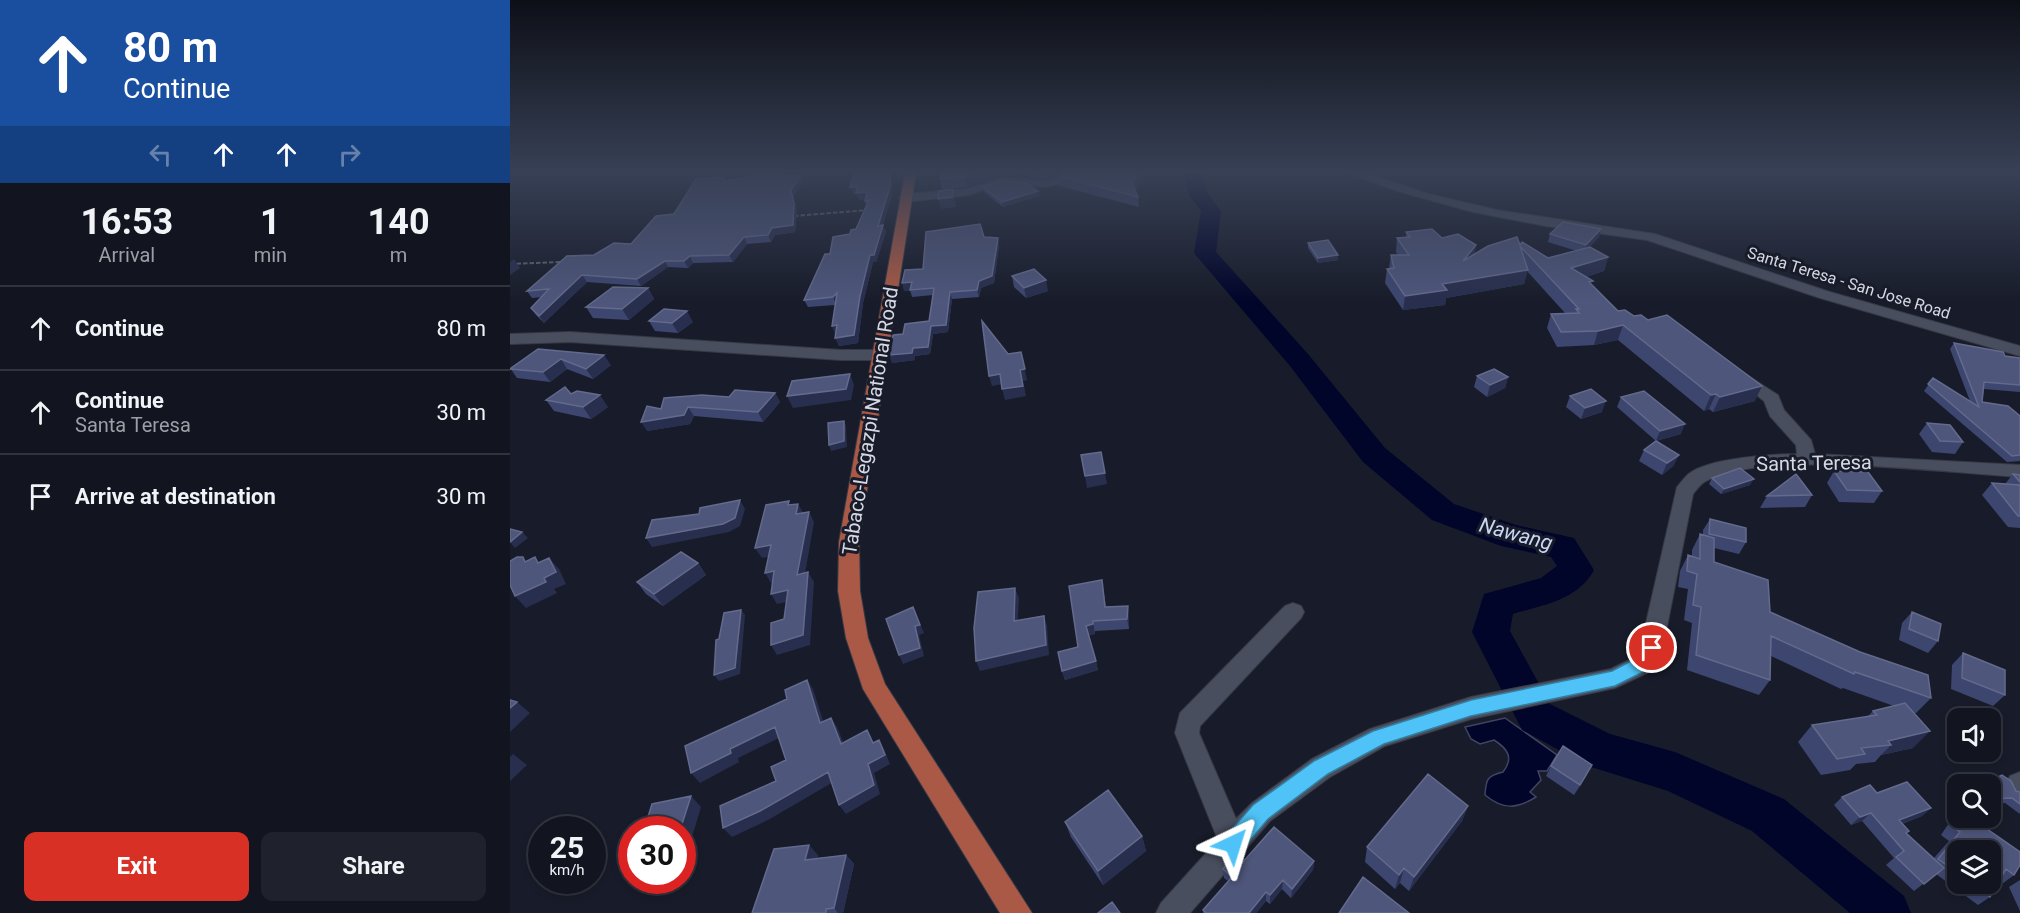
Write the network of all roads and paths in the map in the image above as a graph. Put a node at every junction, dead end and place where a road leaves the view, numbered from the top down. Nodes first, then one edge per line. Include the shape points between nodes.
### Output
1 (797, 216) edge
2 (902, 216) edge
3 (1506, 216) edge
4 (786, 217) edge
5 (566, 261) edge
6 (510, 264) edge
7 (510, 339) edge
8 (2020, 351) edge
9 (880, 355) junction
10 (1726, 366) edge
11 (1807, 459) junction
12 (2020, 471) edge
13 (1293, 612) dead end
14 (1233, 844) junction
15 (1017, 913) edge
16 (1171, 913) edge

1 - 4 path
2 - 9 main road, Tabaco-Legazpi National Road
3 - 8 street, Santa Teresa - San Jose Road via 1651,237 1825,295
5 - 6 path
7 - 9 street via 570,337
9 - 15 main road, Tabaco-Legazpi National Road via 849,542 849,591 857,638 875,689
10 - 11 street via 1772,399 1776,412 1805,444
11 - 12 street, Santa Teresa
11 - 14 street, Santa Teresa via 1771,460 1719,469 1697,477 1684,492 1652,648 1641,665 1615,678 1471,708 1379,737 1321,768 1261,812
13 - 14 street via 1189,721 1187,733
14 - 16 street, Santa Teresa

